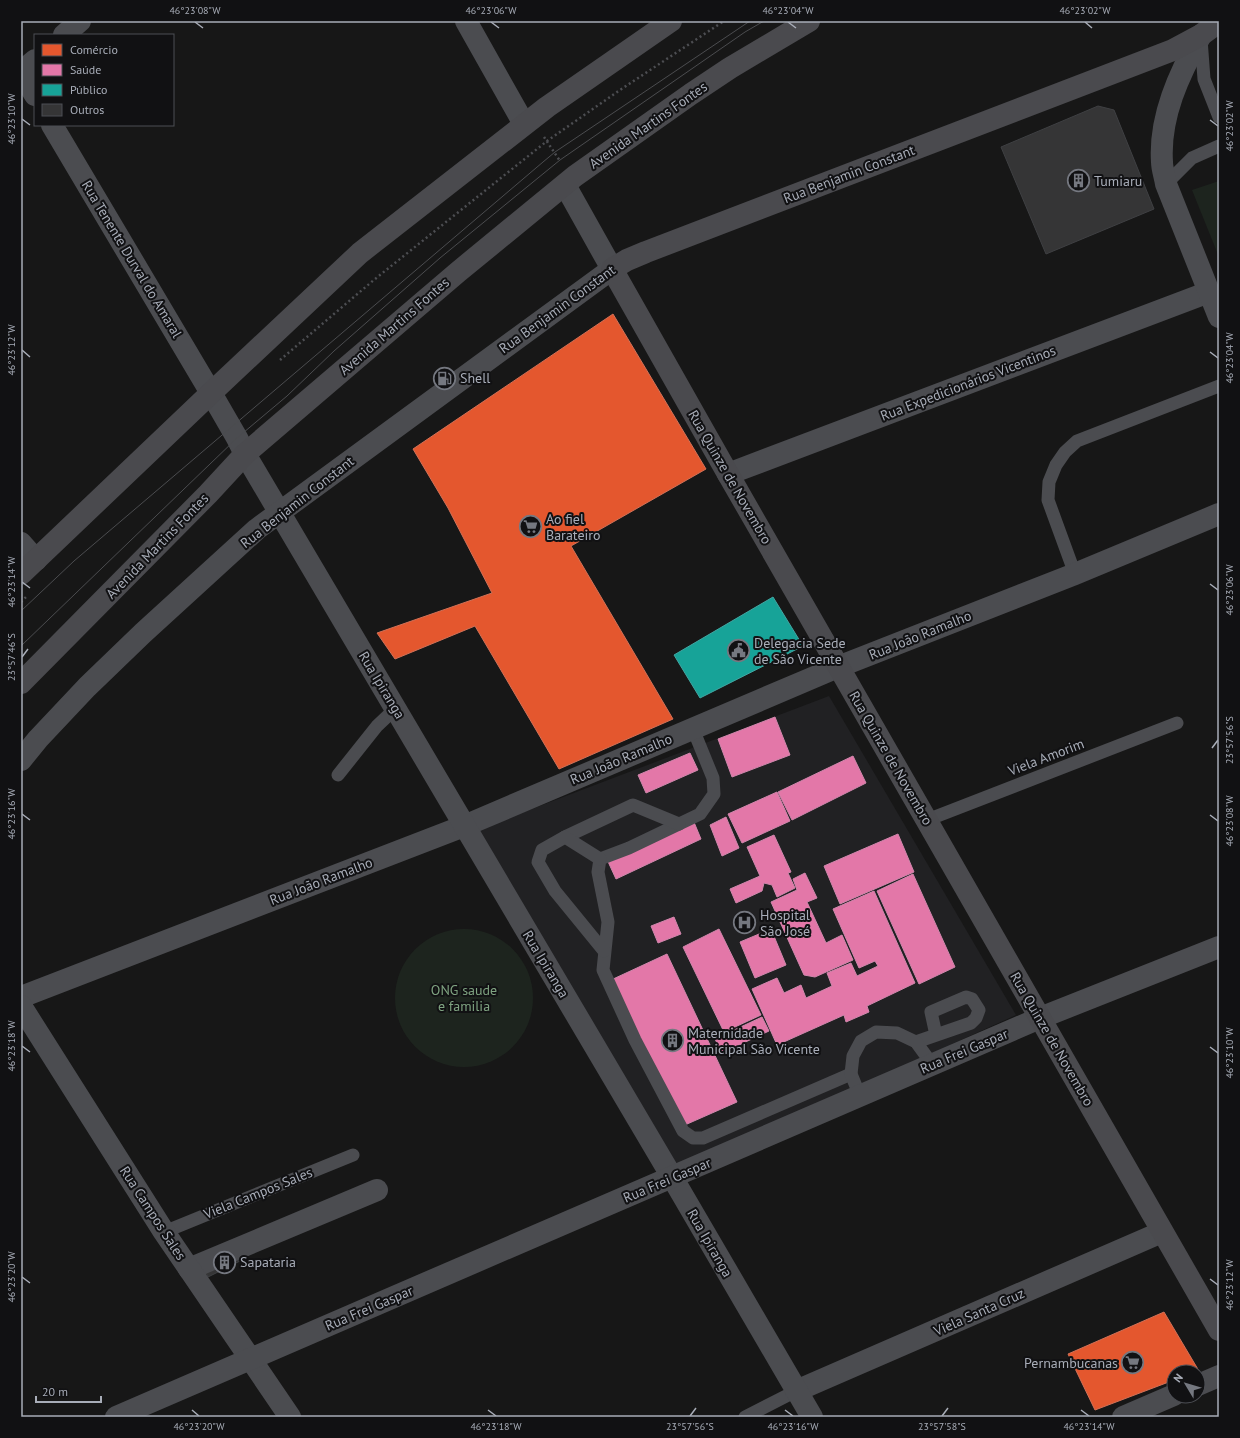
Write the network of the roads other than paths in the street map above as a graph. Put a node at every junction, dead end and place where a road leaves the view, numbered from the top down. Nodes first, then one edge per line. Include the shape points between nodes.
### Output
1 (80, 21) edge
2 (466, 21) edge
3 (671, 21) edge
4 (809, 21) edge
5 (1219, 22) edge
6 (65, 34) edge
7 (1201, 35) junction
8 (34, 61) edge
9 (21, 72) edge
10 (34, 93) edge
11 (1219, 117) edge
12 (53, 126) edge
13 (533, 129) junction
14 (1219, 146) edge
15 (564, 174) junction
16 (1166, 184) junction
17 (612, 269) junction
18 (1209, 292) junction
19 (1219, 317) edge
20 (1219, 386) edge
21 (211, 393) junction
22 (245, 454) junction
23 (728, 474) junction
24 (279, 512) junction
25 (1219, 514) edge
26 (21, 543) edge
27 (1075, 574) junction
28 (30, 575) edge
29 (838, 667) junction
30 (21, 683) edge
31 (396, 708) junction
32 (1177, 723) dead end
33 (693, 729) junction
34 (21, 760) edge
35 (338, 775) dead end
36 (926, 820) junction
37 (679, 824) junction
38 (464, 826) junction
39 (565, 837) junction
40 (600, 859) junction
41 (1219, 947) edge
42 (604, 951) junction
43 (21, 997) edge
44 (21, 1006) edge
45 (1040, 1018) junction
46 (936, 1035) dead end
47 (916, 1042) junction
48 (932, 1064) junction
49 (851, 1074) junction
50 (860, 1096) junction
51 (353, 1154) dead end
52 (672, 1178) junction
53 (377, 1190) dead end
54 (164, 1232) junction
55 (1162, 1232) junction
56 (189, 1269) junction
57 (1219, 1330) edge
58 (250, 1358) junction
59 (1219, 1376) edge
60 (1206, 1382) edge
61 (796, 1391) junction
62 (1166, 1399) edge
63 (116, 1417) edge
64 (290, 1417) edge
65 (745, 1417) edge
66 (812, 1417) edge
67 (1123, 1417) edge

1 - 6 street
2 - 13 street
3 - 13 main road via 553,102
4 - 15 main road, Avenida Martins Fontes
5 - 7 main road, Rua Benjamin Constant
7 - 11 lane via 1202,72
7 - 16 street via 1176,84 1164,124 1162,162
7 - 17 main road, Rua Benjamin Constant via 1173,50 653,249
8 - 9 street
9 - 10 street
12 - 21 street, Rua Tenente Durval do Amaral
13 - 21 main road via 360,253
14 - 16 lane via 1192,158
15 - 17 street, Rua Quinze de Novembro
15 - 22 main road, Avenida Martins Fontes via 458,272
16 - 18 street
17 - 23 main road, Rua Quinze de Novembro
17 - 24 street, Rua Benjamin Constant
18 - 19 street
18 - 23 street, Rua Expedicionários Vicentinos
20 - 27 lane via 1077,441 1065,452 1049,482 1048,500
21 - 22 street, Rua Tenente Durval do Amaral
21 - 28 main road
22 - 24 street
22 - 30 main road, Avenida Martins Fontes
23 - 29 main road, Rua Quinze de Novembro
24 - 31 street, Rua Ipiranga
24 - 34 street, Rua Benjamin Constant via 229,554 87,687
25 - 27 street, Rua João Ramalho
26 - 28 street
27 - 29 street, Rua João Ramalho
29 - 33 street, Rua João Ramalho
29 - 36 main road, Rua Quinze de Novembro
31 - 35 lane via 377,726
31 - 38 street, Rua Ipiranga
32 - 36 lane, Viela Amorim
33 - 37 lane via 713,778 714,794 700,814
33 - 38 street, Rua João Ramalho
36 - 45 main road, Rua Quinze de Novembro
37 - 39 lane via 633,805
37 - 40 lane
38 - 43 street, Rua João Ramalho
38 - 52 street, Rua Ipiranga
39 - 40 lane
39 - 42 lane via 542,850 538,862 555,891
40 - 42 lane via 598,872 608,922
41 - 45 street, Rua Frei Gaspar
42 - 49 lane via 603,970 635,1040 683,1131 693,1138 703,1138
44 - 54 street, Rua Campos Sales
45 - 48 street, Rua Frei Gaspar
45 - 55 main road, Rua Quinze de Novembro
46 - 47 lane
47 - 48 lane
47 - 49 lane via 898,1033 876,1032 861,1041 853,1056
48 - 50 street, Rua Frei Gaspar
49 - 50 lane
50 - 52 street, Rua Frei Gaspar
51 - 54 lane, Viela Campos Sales
52 - 58 street, Rua Frei Gaspar
52 - 61 street, Rua Ipiranga
53 - 56 street
54 - 56 street, Rua Campos Sales
55 - 57 main road, Rua Quinze de Novembro
55 - 61 street, Viela Santa Cruz
56 - 58 street, Rua Campos Sales
58 - 63 street, Rua Frei Gaspar
58 - 64 street, Rua Campos Sales
59 - 60 street
61 - 65 lane
61 - 66 street, Rua Ipiranga
62 - 67 street

